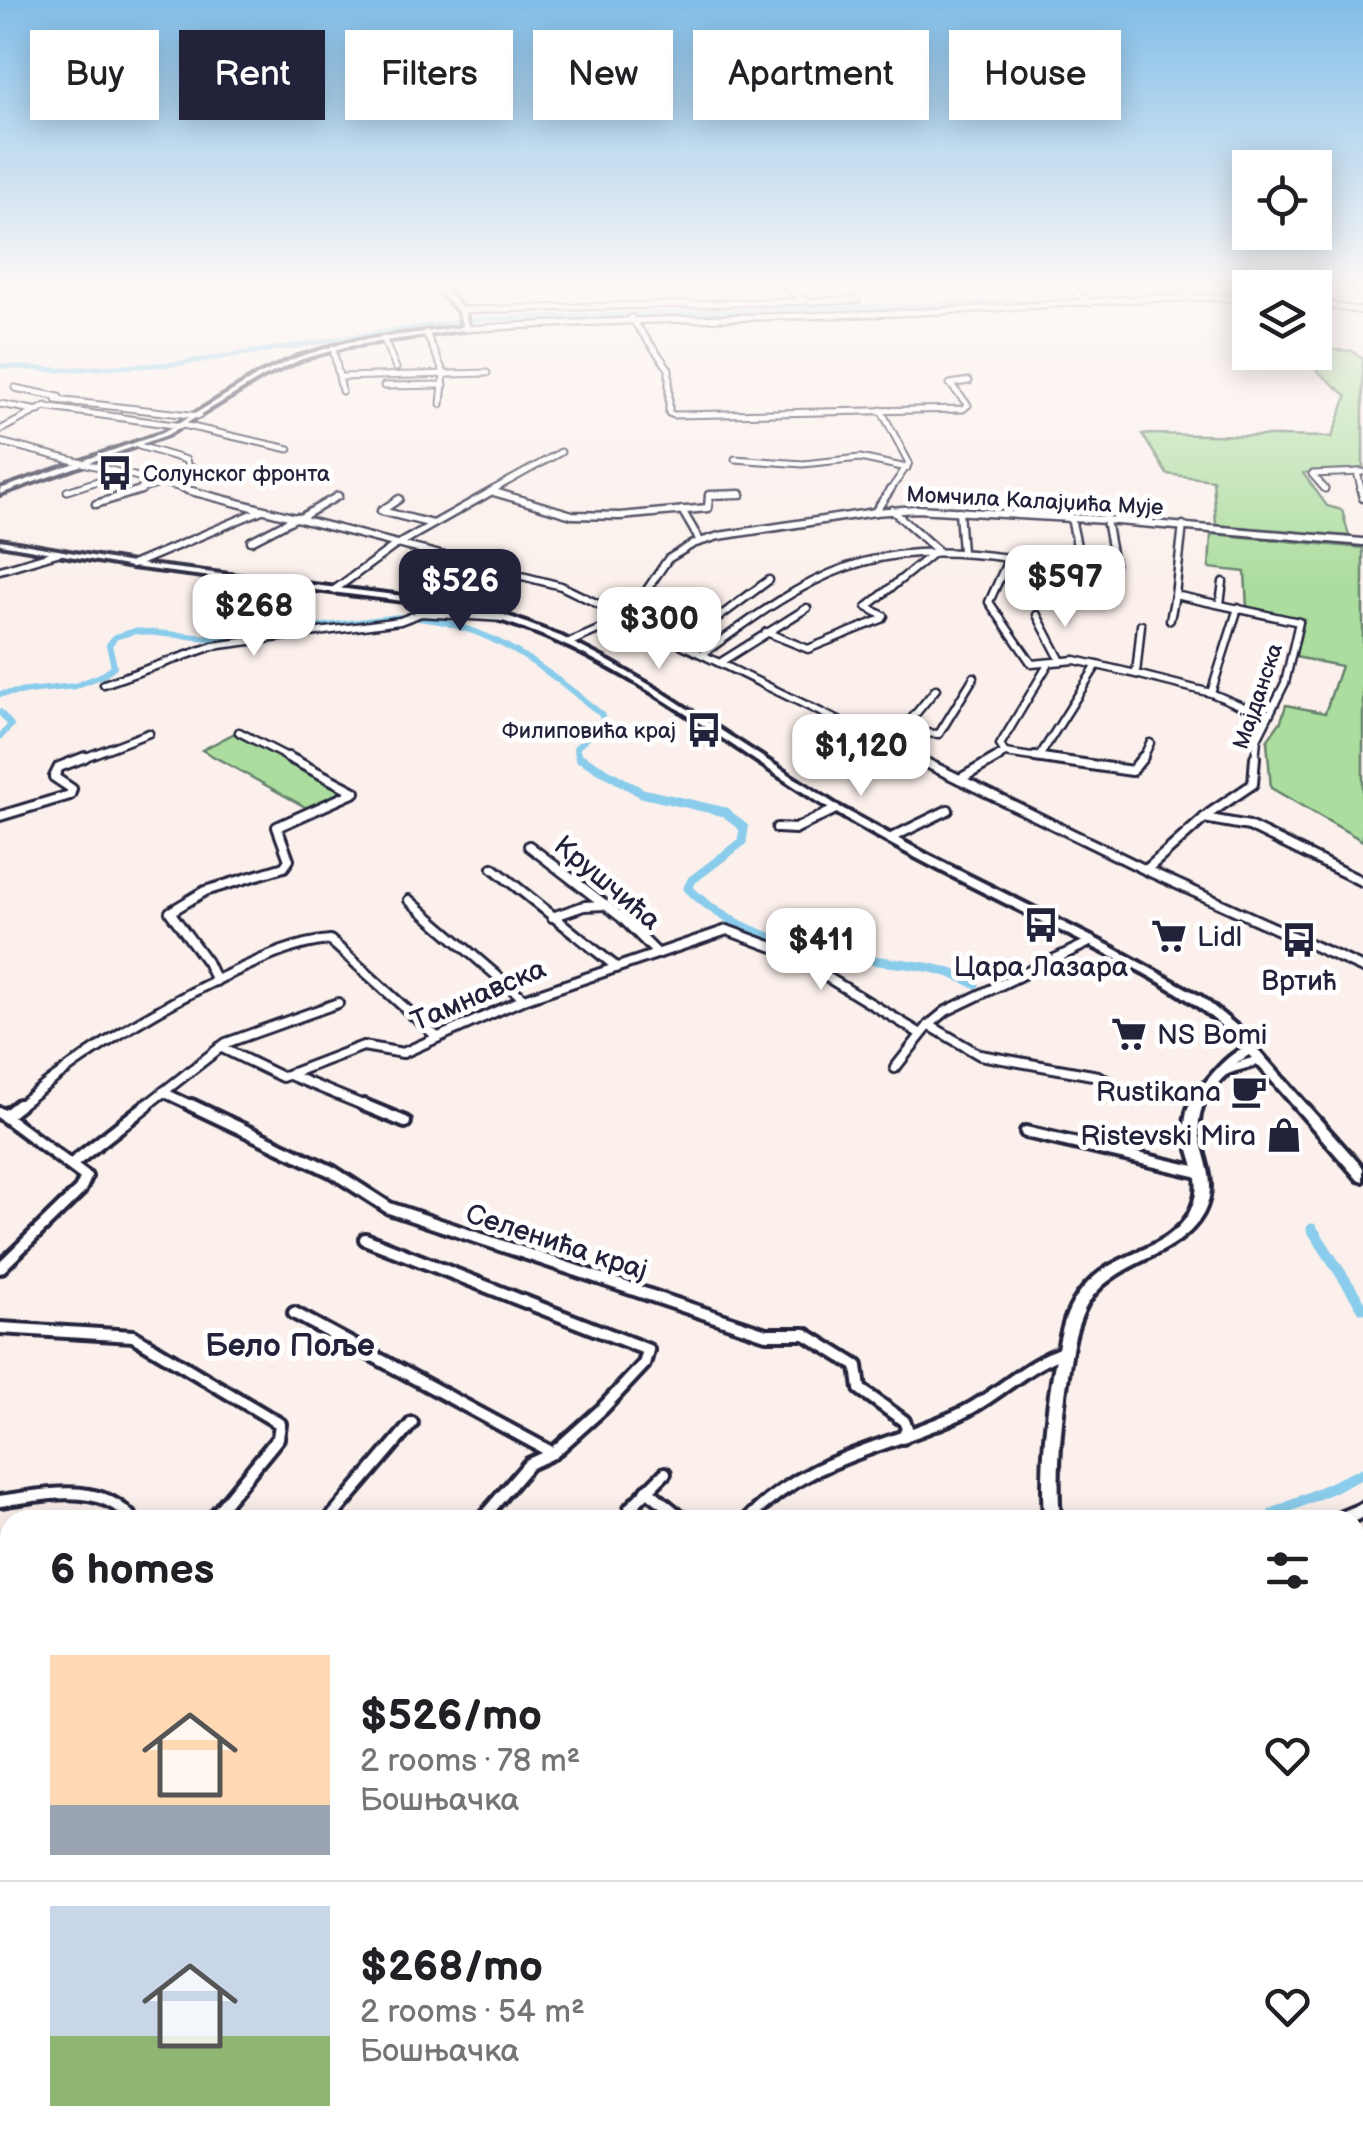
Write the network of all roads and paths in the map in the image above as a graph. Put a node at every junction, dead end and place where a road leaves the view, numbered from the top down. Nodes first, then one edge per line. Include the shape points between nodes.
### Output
1 (247, 386) edge
2 (341, 386) edge
3 (444, 386) edge
4 (670, 386) edge
5 (952, 386) edge
6 (15, 388) dead end
7 (342, 391) dead end
8 (56, 400) junction
9 (0, 404) edge
10 (441, 404) dead end
11 (42, 409) junction
12 (882, 410) junction
13 (199, 416) junction
14 (182, 425) junction
15 (0, 430) edge
16 (0, 442) edge
17 (139, 446) junction
18 (289, 449) dead end
19 (560, 452) dead end
20 (734, 459) dead end
21 (85, 464) junction
22 (907, 468) junction
23 (1360, 472) edge
24 (121, 473) junction
25 (229, 476) dead end
26 (162, 483) junction
27 (1324, 489) dead end
28 (0, 492) edge
29 (66, 492) dead end
30 (494, 492) junction
31 (742, 494) dead end
32 (338, 496) dead end
33 (1363, 498) edge
34 (399, 500) dead end
35 (96, 504) dead end
36 (264, 509) junction
37 (682, 510) junction
38 (892, 510) junction
39 (959, 511) junction
40 (875, 512) junction
41 (298, 517) junction
42 (1071, 518) junction
43 (1106, 520) junction
44 (432, 524) junction
45 (1183, 525) junction
46 (250, 541) dead end
47 (700, 541) junction
48 (0, 542) edge
49 (1363, 542) edge
50 (400, 543) junction
51 (937, 550) junction
52 (962, 552) junction
53 (57, 553) junction
54 (1080, 560) dead end
55 (1114, 564) dead end
56 (132, 566) junction
57 (0, 570) edge
58 (769, 580) dead end
59 (1223, 582) dead end
60 (334, 590) junction
61 (1175, 595) junction
62 (1220, 604) junction
63 (807, 608) dead end
64 (1238, 608) junction
65 (1037, 616) dead end
66 (506, 617) junction
67 (628, 618) junction
68 (1170, 620) dead end
69 (1141, 625) dead end
70 (766, 632) junction
71 (568, 643) junction
72 (684, 643) junction
73 (704, 653) junction
74 (1061, 660) junction
75 (722, 662) junction
76 (1049, 663) junction
77 (1097, 664) junction
78 (1136, 674) junction
79 (974, 677) dead end
80 (104, 684) dead end
81 (936, 690) dead end
82 (1211, 693) junction
83 (1268, 718) junction
84 (239, 732) dead end
85 (903, 732) junction
86 (148, 733) dead end
87 (1150, 743) dead end
88 (890, 745) junction
89 (1005, 753) junction
90 (1038, 757) junction
91 (960, 779) junction
92 (836, 809) junction
93 (948, 810) dead end
94 (0, 816) edge
95 (1204, 818) junction
96 (778, 828) dead end
97 (891, 838) junction
98 (528, 846) dead end
99 (493, 868) dead end
100 (1146, 870) junction
101 (1363, 882) edge
102 (409, 900) dead end
103 (605, 904) junction
104 (552, 918) junction
105 (1090, 942) junction
106 (658, 954) junction
107 (615, 966) junction
108 (1363, 968) edge
109 (216, 981) junction
110 (524, 999) junction
111 (338, 1002) dead end
112 (929, 1025) junction
113 (922, 1034) junction
114 (437, 1036) junction
115 (220, 1047) junction
116 (1256, 1055) junction
117 (895, 1068) dead end
118 (292, 1076) junction
119 (1119, 1088) dead end
120 (163, 1092) junction
121 (2, 1114) edge
122 (405, 1122) dead end
123 (1026, 1132) dead end
124 (73, 1164) junction
125 (1203, 1173) junction
126 (1363, 1177) edge
127 (366, 1239) dead end
128 (0, 1268) edge
129 (294, 1313) dead end
130 (0, 1328) edge
131 (1066, 1351) junction
132 (650, 1354) joint
133 (412, 1422) dead end
134 (902, 1438) junction
135 (552, 1453) junction
136 (665, 1472) dead end
137 (647, 1490) junction
138 (0, 1501) edge
139 (630, 1508) dead end
140 (126, 1510) edge
141 (219, 1510) edge
142 (337, 1510) edge
143 (490, 1510) edge
144 (672, 1510) edge
145 (756, 1510) edge
146 (1052, 1510) edge

1 - 13 main road
2 - 7 street
3 - 10 street
4 - 12 street via 671,415
5 - 12 street via 968,406
6 - 8 street
8 - 11 street
8 - 13 street
9 - 11 street
11 - 14 street
11 - 15 street
12 - 22 street
13 - 14 main road
14 - 17 main road
14 - 18 street
16 - 21 street
17 - 21 main road
17 - 25 street
19 - 30 street
20 - 22 street via 808,464 866,458
21 - 24 street
21 - 28 main road
22 - 40 street
23 - 27 street via 1312,474
23 - 33 street
24 - 26 street
24 - 29 street
26 - 35 street
26 - 36 street
30 - 37 street via 566,515
30 - 44 street
31 - 37 street via 710,495 710,507
32 - 41 street
34 - 44 street via 381,511
36 - 41 street
36 - 56 street
37 - 47 street
38 - 39 street, Момчила Калајџића Мује
38 - 40 street, Момчила Калајџића Мује
38 - 51 street
39 - 42 street, Момчила Калајџића Мује
39 - 52 street
40 - 47 street, Момчила Калајџића Мује
41 - 46 street
41 - 50 street
42 - 43 street, Момчила Калајџића Мује
42 - 54 street
43 - 45 street, Момчила Калајџића Мује
43 - 55 street
44 - 50 street
45 - 49 street, Момчила Калајџића Мује
45 - 61 street
47 - 67 street, Момчила Калајџића Мује via 668,559
48 - 53 main road
50 - 60 street
50 - 67 street via 550,582
51 - 52 street
51 - 70 street via 868,607 882,619 806,650
51 - 73 street via 842,564
52 - 76 street via 1009,558 989,604 1030,663
53 - 56 main road
53 - 57 street
56 - 60 main road
58 - 72 street
59 - 62 street
60 - 66 main road
61 - 62 street, Мајданска
61 - 68 street
62 - 64 street, Мајданска
63 - 70 street
64 - 82 street
64 - 83 street, Мајданска via 1298,622 1285,683
65 - 74 street
66 - 71 main road
66 - 80 street via 415,613 222,644
67 - 71 street
67 - 72 street
69 - 78 street
70 - 75 street
71 - 92 main road
72 - 73 street
73 - 75 street
74 - 76 street
74 - 77 street
75 - 88 street
76 - 89 street via 1000,745
77 - 78 street
77 - 90 street
78 - 82 street
79 - 85 street via 939,734
81 - 85 street
82 - 83 street
83 - 95 street, Мајданска via 1257,739 1253,784
84 - 109 street via 355,792 277,826 289,860 284,867 172,907
85 - 88 street
86 - 94 street via 59,767 54,777 72,789 70,795
87 - 90 street via 1132,771
88 - 91 street
89 - 90 street
89 - 91 street
91 - 100 street
92 - 96 street via 795,829
92 - 97 main road
93 - 97 street
95 - 100 street, Мајданска
95 - 101 street via 1249,826
97 - 105 main road
98 - 103 street, Крушчића
99 - 104 street
100 - 108 street
102 - 110 street
103 - 104 street
103 - 106 street, Крушчића
104 - 107 street
105 - 112 street via 962,1001
105 - 116 main road via 1198,1000
106 - 107 street, Тамнавска
106 - 113 street, Тамнавска via 712,932 738,931 827,974
107 - 110 street, Тамнавска
109 - 114 street via 324,938
109 - 121 street via 97,1045
110 - 114 street, Тамнавска
111 - 115 street
112 - 113 street
112 - 119 street via 980,1054 1098,1076
113 - 117 street
114 - 118 street, Тамнавска via 395,1054 356,1048
115 - 118 street via 274,1075
115 - 120 street
116 - 125 main road via 1222,1072 1196,1098 1190,1116
116 - 126 main road
118 - 122 street
120 - 124 street
120 - 134 street, Селенића крај via 333,1172 389,1208 766,1334 814,1338 858,1366 860,1389 904,1421
121 - 124 street
123 - 125 street
124 - 128 street via 86,1177 84,1186
125 - 131 main road via 1193,1220 1173,1241 1098,1282 1076,1312
127 - 132 street
129 - 135 street
130 - 141 street via 133,1336 280,1424 278,1438
131 - 134 street via 988,1401
131 - 146 main road
132 - 135 street
133 - 142 street
134 - 145 street via 797,1478
135 - 143 street via 529,1464
136 - 137 street
137 - 139 street
137 - 144 street
138 - 140 street via 103,1497

